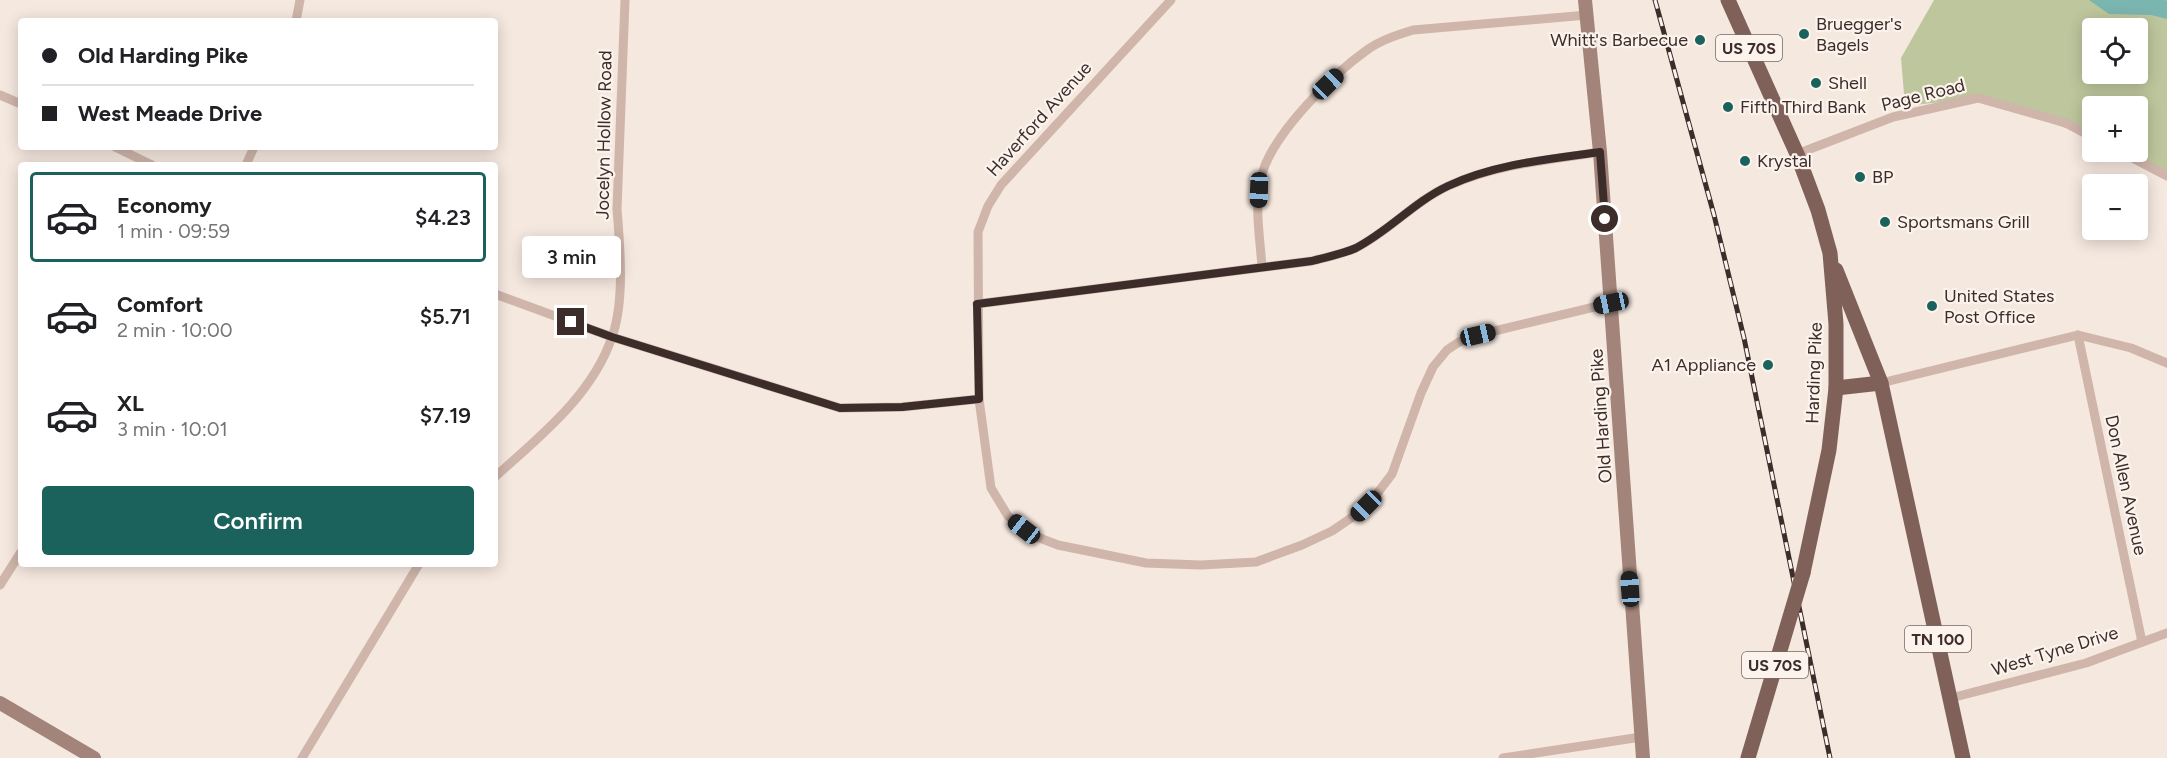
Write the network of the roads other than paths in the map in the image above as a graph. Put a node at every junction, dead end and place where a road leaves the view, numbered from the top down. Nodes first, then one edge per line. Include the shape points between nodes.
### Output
1 (300, 0) edge
2 (625, 0) edge
3 (1171, 0) edge
4 (1585, 0) edge
5 (1728, 0) edge
6 (1587, 15) junction
7 (297, 18) edge
8 (0, 95) edge
9 (18, 103) edge
10 (2082, 132) edge
11 (121, 150) edge
12 (1600, 152) junction
13 (1797, 154) junction
14 (146, 162) edge
15 (2140, 162) edge
16 (2167, 176) edge
17 (1830, 253) junction
18 (1262, 267) junction
19 (498, 295) edge
20 (1611, 303) junction
21 (977, 304) junction
22 (2078, 335) junction
23 (612, 337) junction
24 (2167, 363) edge
25 (1881, 383) junction
26 (1836, 388) junction
27 (979, 399) junction
28 (498, 474) edge
29 (18, 557) edge
30 (417, 567) edge
31 (0, 585) edge
32 (2167, 633) edge
33 (2142, 642) junction
34 (1951, 698) junction
35 (0, 703) edge
36 (1641, 737) junction
37 (94, 758) edge
38 (302, 758) edge
39 (1503, 758) edge
40 (1643, 758) edge
41 (1748, 758) edge
42 (1963, 758) edge

1 - 7 street
2 - 23 street, Jocelyn Hollow Road via 616,209 620,295
3 - 21 street, Haverford Avenue via 1001,185 978,232
4 - 6 street, Old Harding Pike
5 - 13 main road, Harding Pike / US 70S
6 - 12 street, Old Harding Pike
6 - 18 street via 1413,30 1368,49 1295,118 1266,163 1259,190
8 - 9 street
10 - 13 street, Page Road via 2066,123 1978,98 1893,117
11 - 14 street
12 - 18 street via 1508,166 1476,176 1447,186 1418,203 1356,248 1312,261
12 - 20 street, Old Harding Pike
13 - 17 main road, Harding Pike / US 70S
15 - 16 street
17 - 25 main road, TN 100
17 - 26 main road, Harding Pike / US 70S
18 - 21 street
19 - 23 street
20 - 27 street, Haverford Avenue via 1478,335 1447,350 1433,367 1421,393 1392,474 1376,495 1332,531 1256,562 1146,563 1058,545 1032,535 1008,516 991,488
20 - 36 street, Old Harding Pike
21 - 27 street, Haverford Avenue
22 - 24 street via 2131,348
22 - 25 street
22 - 33 street, Don Allen Avenue
23 - 27 street via 840,408 902,407
23 - 28 street, Jocelyn Hollow Road via 579,396
25 - 26 main road
25 - 34 main road, TN 100
26 - 41 main road, Harding Pike / US 70S, bridge via 1829,450 1803,573
29 - 31 street
30 - 38 street
32 - 33 street, West Tyne Drive
33 - 34 street, West Tyne Drive via 2086,663
34 - 42 main road, TN 100
35 - 37 street
36 - 39 street
36 - 40 street, Old Harding Pike

